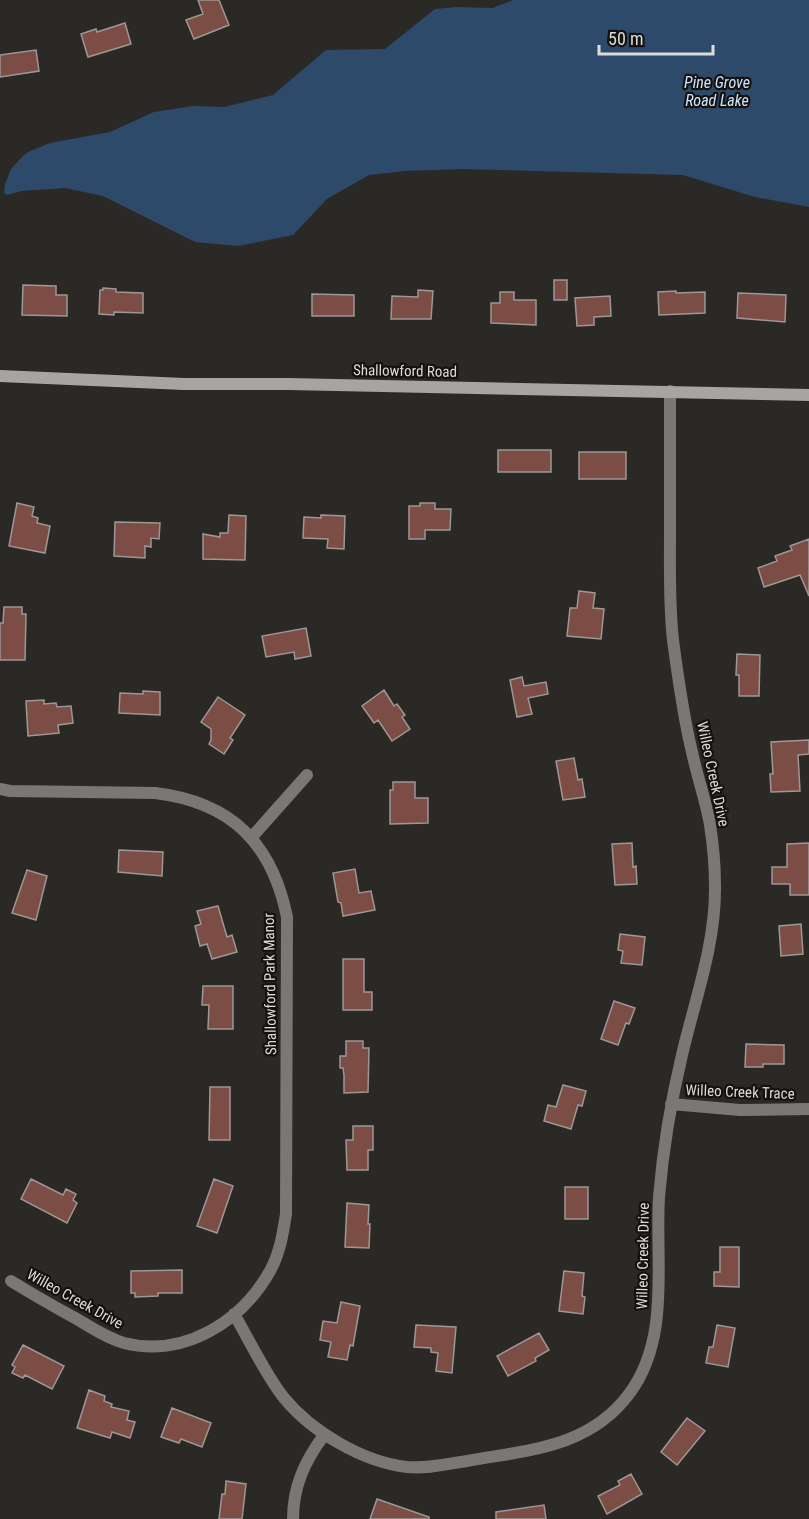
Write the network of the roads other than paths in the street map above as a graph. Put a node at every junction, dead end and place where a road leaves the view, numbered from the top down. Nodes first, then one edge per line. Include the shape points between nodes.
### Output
1 (0, 376) edge
2 (670, 391) junction
3 (809, 395) edge
4 (307, 775) dead end
5 (0, 789) edge
6 (251, 838) junction
7 (671, 1104) junction
8 (809, 1109) edge
9 (11, 1281) dead end
10 (234, 1314) junction
11 (324, 1435) junction
12 (293, 1519) edge

1 - 2 street, Shallowford Road via 184,384
2 - 3 street, Shallowford Road
2 - 7 street, Willeo Creek Drive via 673,638 684,712 710,825 715,885 708,957
4 - 6 street
5 - 6 street, Shallowford Park Manor via 176,796 216,810
6 - 10 street, Shallowford Park Manor via 275,873 287,917 286,1214 282,1242 271,1270 255,1294
7 - 8 street, Willeo Creek Trace via 740,1110
7 - 11 street, Willeo Creek Drive via 659,1196 655,1336 640,1377 614,1412 588,1431 557,1445 428,1467 387,1463
9 - 10 street, Willeo Creek Drive via 104,1335 138,1346 165,1347 190,1341 214,1330
10 - 11 street, Willeo Creek Drive via 282,1395
11 - 12 street via 301,1474

